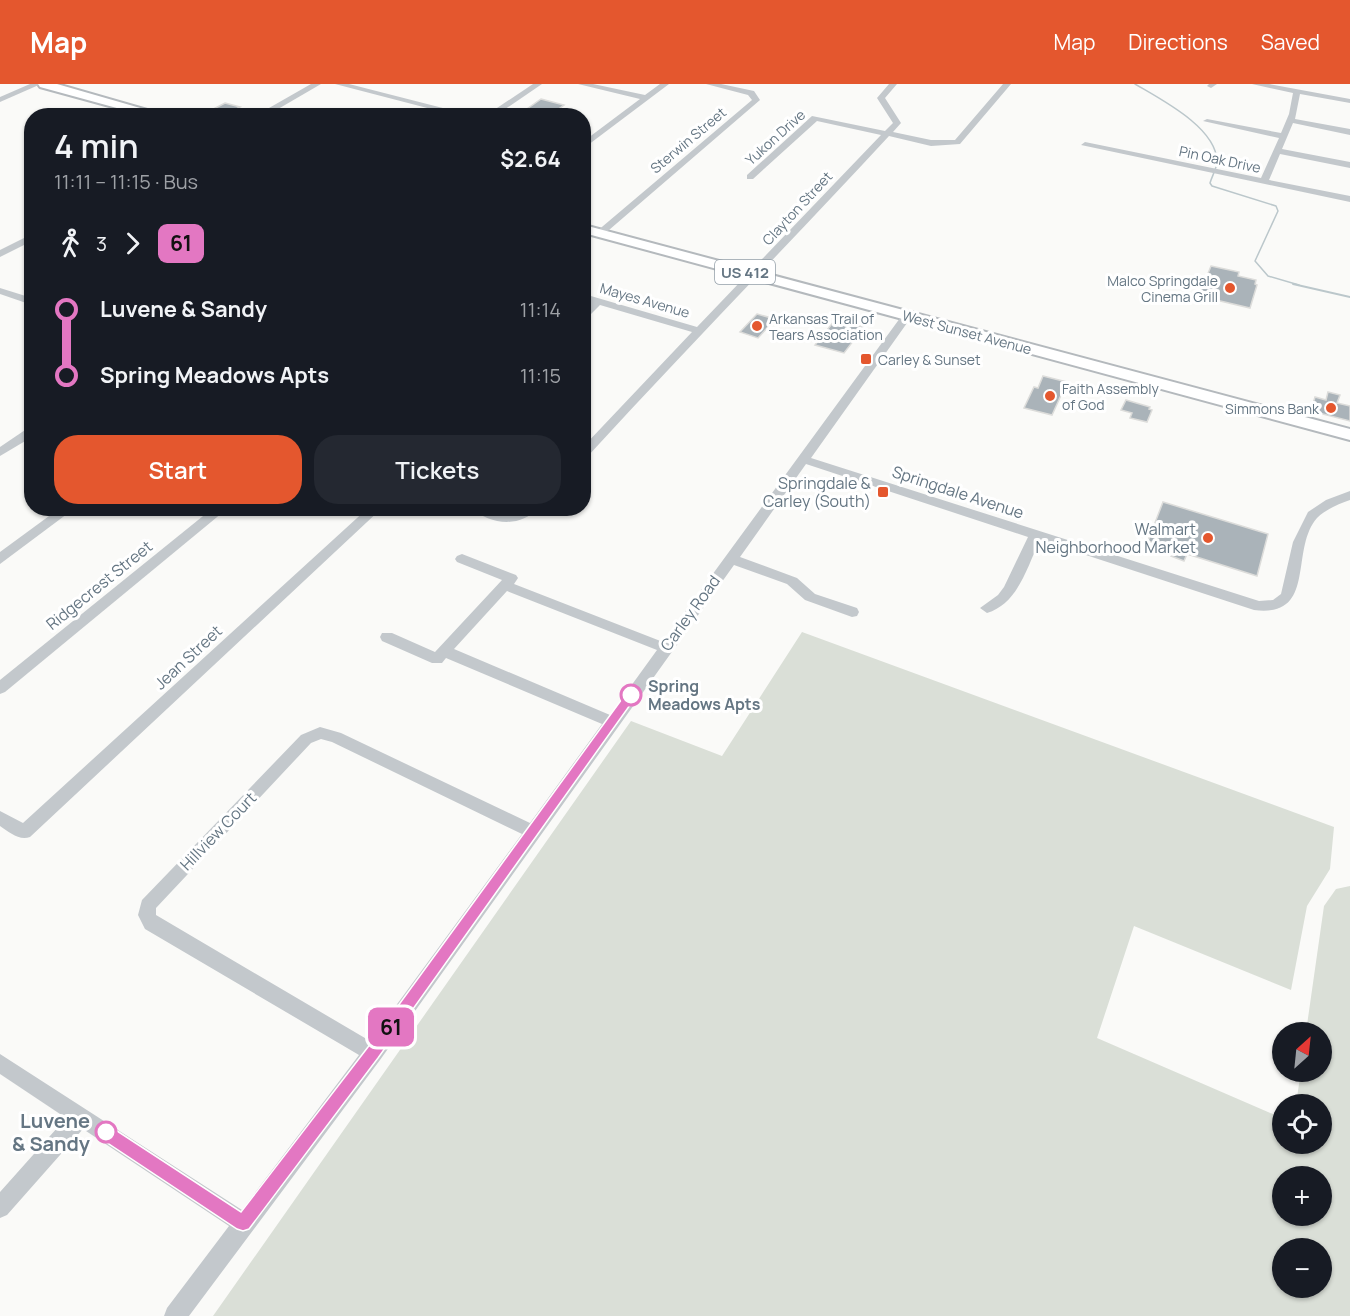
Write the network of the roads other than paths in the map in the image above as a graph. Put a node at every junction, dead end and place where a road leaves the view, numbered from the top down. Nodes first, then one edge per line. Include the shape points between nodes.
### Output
1 (37, 84) edge
2 (44, 84) edge
3 (317, 84) edge
4 (339, 84) edge
5 (538, 84) edge
6 (582, 84) edge
7 (665, 84) edge
8 (710, 84) edge
9 (893, 84) edge
10 (1007, 84) edge
11 (1256, 84) edge
12 (1297, 91) junction
13 (646, 98) junction
14 (0, 100) edge
15 (1350, 101) edge
16 (132, 108) edge
17 (274, 108) edge
18 (437, 108) edge
19 (501, 108) edge
20 (1290, 120) junction
21 (1207, 121) dead end
22 (1350, 132) edge
23 (887, 134) junction
24 (1283, 136) junction
25 (591, 140) edge
26 (1085, 145) dead end
27 (1277, 151) junction
28 (1350, 165) edge
29 (750, 177) dead end
30 (1264, 182) junction
31 (1350, 199) edge
32 (591, 231) edge
33 (599, 234) junction
34 (24, 241) edge
35 (0, 254) edge
36 (753, 274) junction
37 (0, 291) edge
38 (24, 299) edge
39 (591, 300) edge
40 (598, 302) junction
41 (591, 308) edge
42 (907, 316) junction
43 (699, 331) junction
44 (1350, 435) edge
45 (24, 436) edge
46 (591, 446) edge
47 (0, 452) edge
48 (802, 459) junction
49 (1350, 495) edge
50 (58, 516) edge
51 (212, 516) edge
52 (367, 516) edge
53 (498, 516) edge
54 (520, 516) edge
55 (1036, 534) junction
56 (730, 558) junction
57 (0, 559) edge
58 (462, 559) dead end
59 (504, 585) junction
60 (987, 608) dead end
61 (852, 612) dead end
62 (387, 637) dead end
63 (665, 648) junction
64 (444, 651) junction
65 (0, 688) edge
66 (612, 722) junction
67 (0, 818) edge
68 (533, 832) junction
69 (373, 1053) junction
70 (0, 1063) edge
71 (81, 1116) junction
72 (0, 1208) edge
73 (243, 1223) junction
74 (175, 1316) edge

1 - 14 street
2 - 16 highway
3 - 17 street
4 - 18 street
5 - 19 street
6 - 13 street
7 - 13 street
8 - 33 street, Sterwin Street via 751,93 756,100
9 - 23 street via 881,98 897,123
10 - 23 street via 957,142 931,143
11 - 12 street
12 - 15 street
12 - 20 street
13 - 25 street
20 - 22 street
20 - 24 street
21 - 24 street
23 - 29 street, Yukon Drive via 815,118
23 - 36 street, Clayton Street
24 - 27 street
26 - 30 street, Pin Oak Drive
27 - 28 street
27 - 30 street
30 - 31 street, Pin Oak Drive
32 - 33 highway, West Sunset Avenue / US 412
33 - 36 highway, West Sunset Avenue / US 412
34 - 35 street
36 - 42 highway, West Sunset Avenue / US 412
36 - 43 street, Clayton Street
37 - 38 street
39 - 40 street, Mayes Avenue
40 - 41 street
40 - 43 street, Mayes Avenue
42 - 44 highway, West Sunset Avenue / US 412
42 - 48 street, Carley Road
43 - 46 street, Clayton Street
45 - 47 street
48 - 55 street, Springdale Avenue
48 - 56 street, Carley Road
49 - 55 street, Springdale Avenue via 1322,508 1308,522 1288,595 1284,601 1267,607
50 - 57 street
51 - 65 street, Ridgecrest Street
52 - 67 street, Jean Street via 24,832
53 - 54 street
55 - 60 street via 1010,589
56 - 61 street via 792,581 810,597
56 - 63 street, Carley Road
58 - 59 street via 511,578
59 - 63 street
59 - 64 street
62 - 64 street via 437,659
63 - 66 street, Carley Road
64 - 66 street
66 - 68 street, Carley Road
68 - 69 street, Carley Road
68 - 69 street, Hillview Court via 336,737 320,733 306,739 148,905 151,923 163,931
69 - 73 street, Carley Road
70 - 71 street
71 - 72 street
71 - 73 street
73 - 74 street, Carley Road

